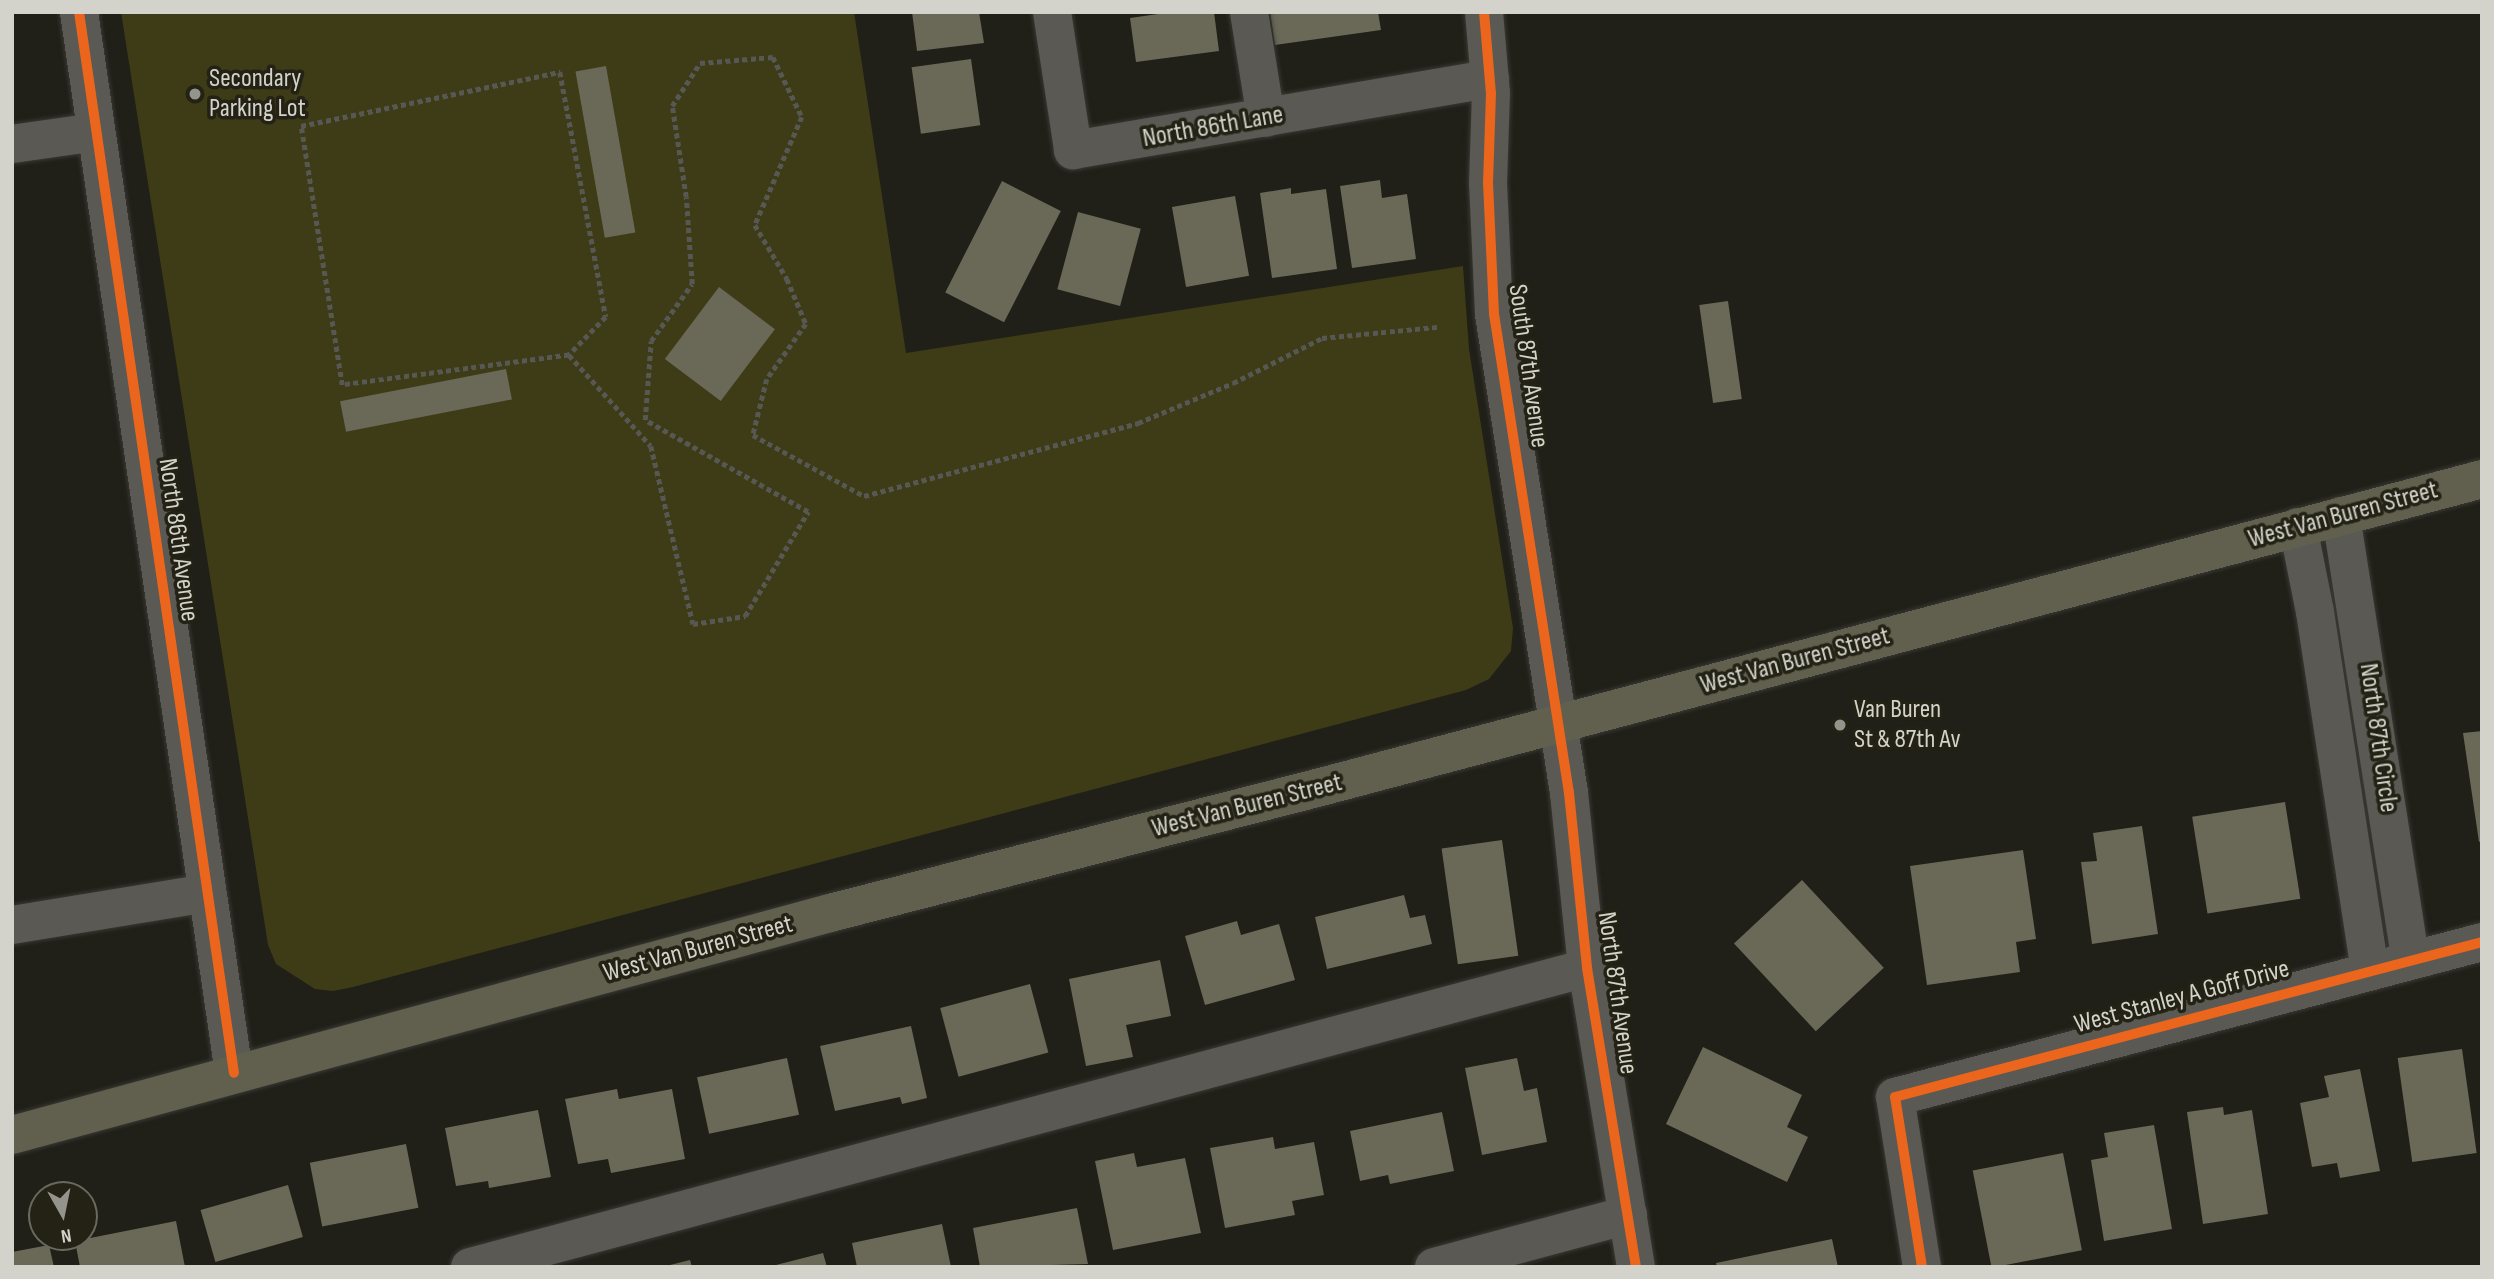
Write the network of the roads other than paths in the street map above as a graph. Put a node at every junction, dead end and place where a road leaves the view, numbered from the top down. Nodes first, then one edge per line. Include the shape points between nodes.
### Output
1 (79, 12) edge
2 (1052, 12) edge
3 (1250, 12) edge
4 (1484, 12) edge
5 (1490, 79) junction
6 (1266, 118) junction
7 (96, 132) junction
8 (12, 144) edge
9 (2482, 479) edge
10 (2342, 516) junction
11 (2298, 527) junction
12 (1558, 724) junction
13 (207, 893) junction
14 (12, 925) edge
15 (2482, 942) edge
16 (2412, 961) junction
17 (1587, 968) junction
18 (2370, 971) junction
19 (234, 1073) junction
20 (12, 1135) edge
21 (1628, 1215) junction
22 (470, 1267) edge
23 (1434, 1267) edge
24 (1636, 1267) edge
25 (1922, 1267) edge

1 - 7 street, North 86th Avenue
2 - 6 street, North 86th Lane via 1073,150
3 - 6 street
4 - 5 street, South 87th Avenue
5 - 6 street, North 86th Lane
5 - 12 street, South 87th Avenue via 1488,182 1494,314
7 - 8 street
7 - 13 street, North 86th Avenue
9 - 10 main road, West Van Buren Street
10 - 11 main road, West Van Buren Street
10 - 16 street, North 87th Circle
11 - 12 main road, West Van Buren Street
11 - 18 street, North 87th Circle
12 - 17 street, North 87th Avenue
12 - 19 main road, West Van Buren Street
13 - 14 street
13 - 19 street, North 86th Avenue
15 - 16 street, West Stanley A Goff Drive
16 - 18 street, West Stanley A Goff Drive
17 - 21 street, North 87th Avenue
17 - 22 street
18 - 25 street, West Stanley A Goff Drive via 1895,1097
19 - 20 main road, West Van Buren Street
21 - 23 street
21 - 24 street, North 87th Avenue

